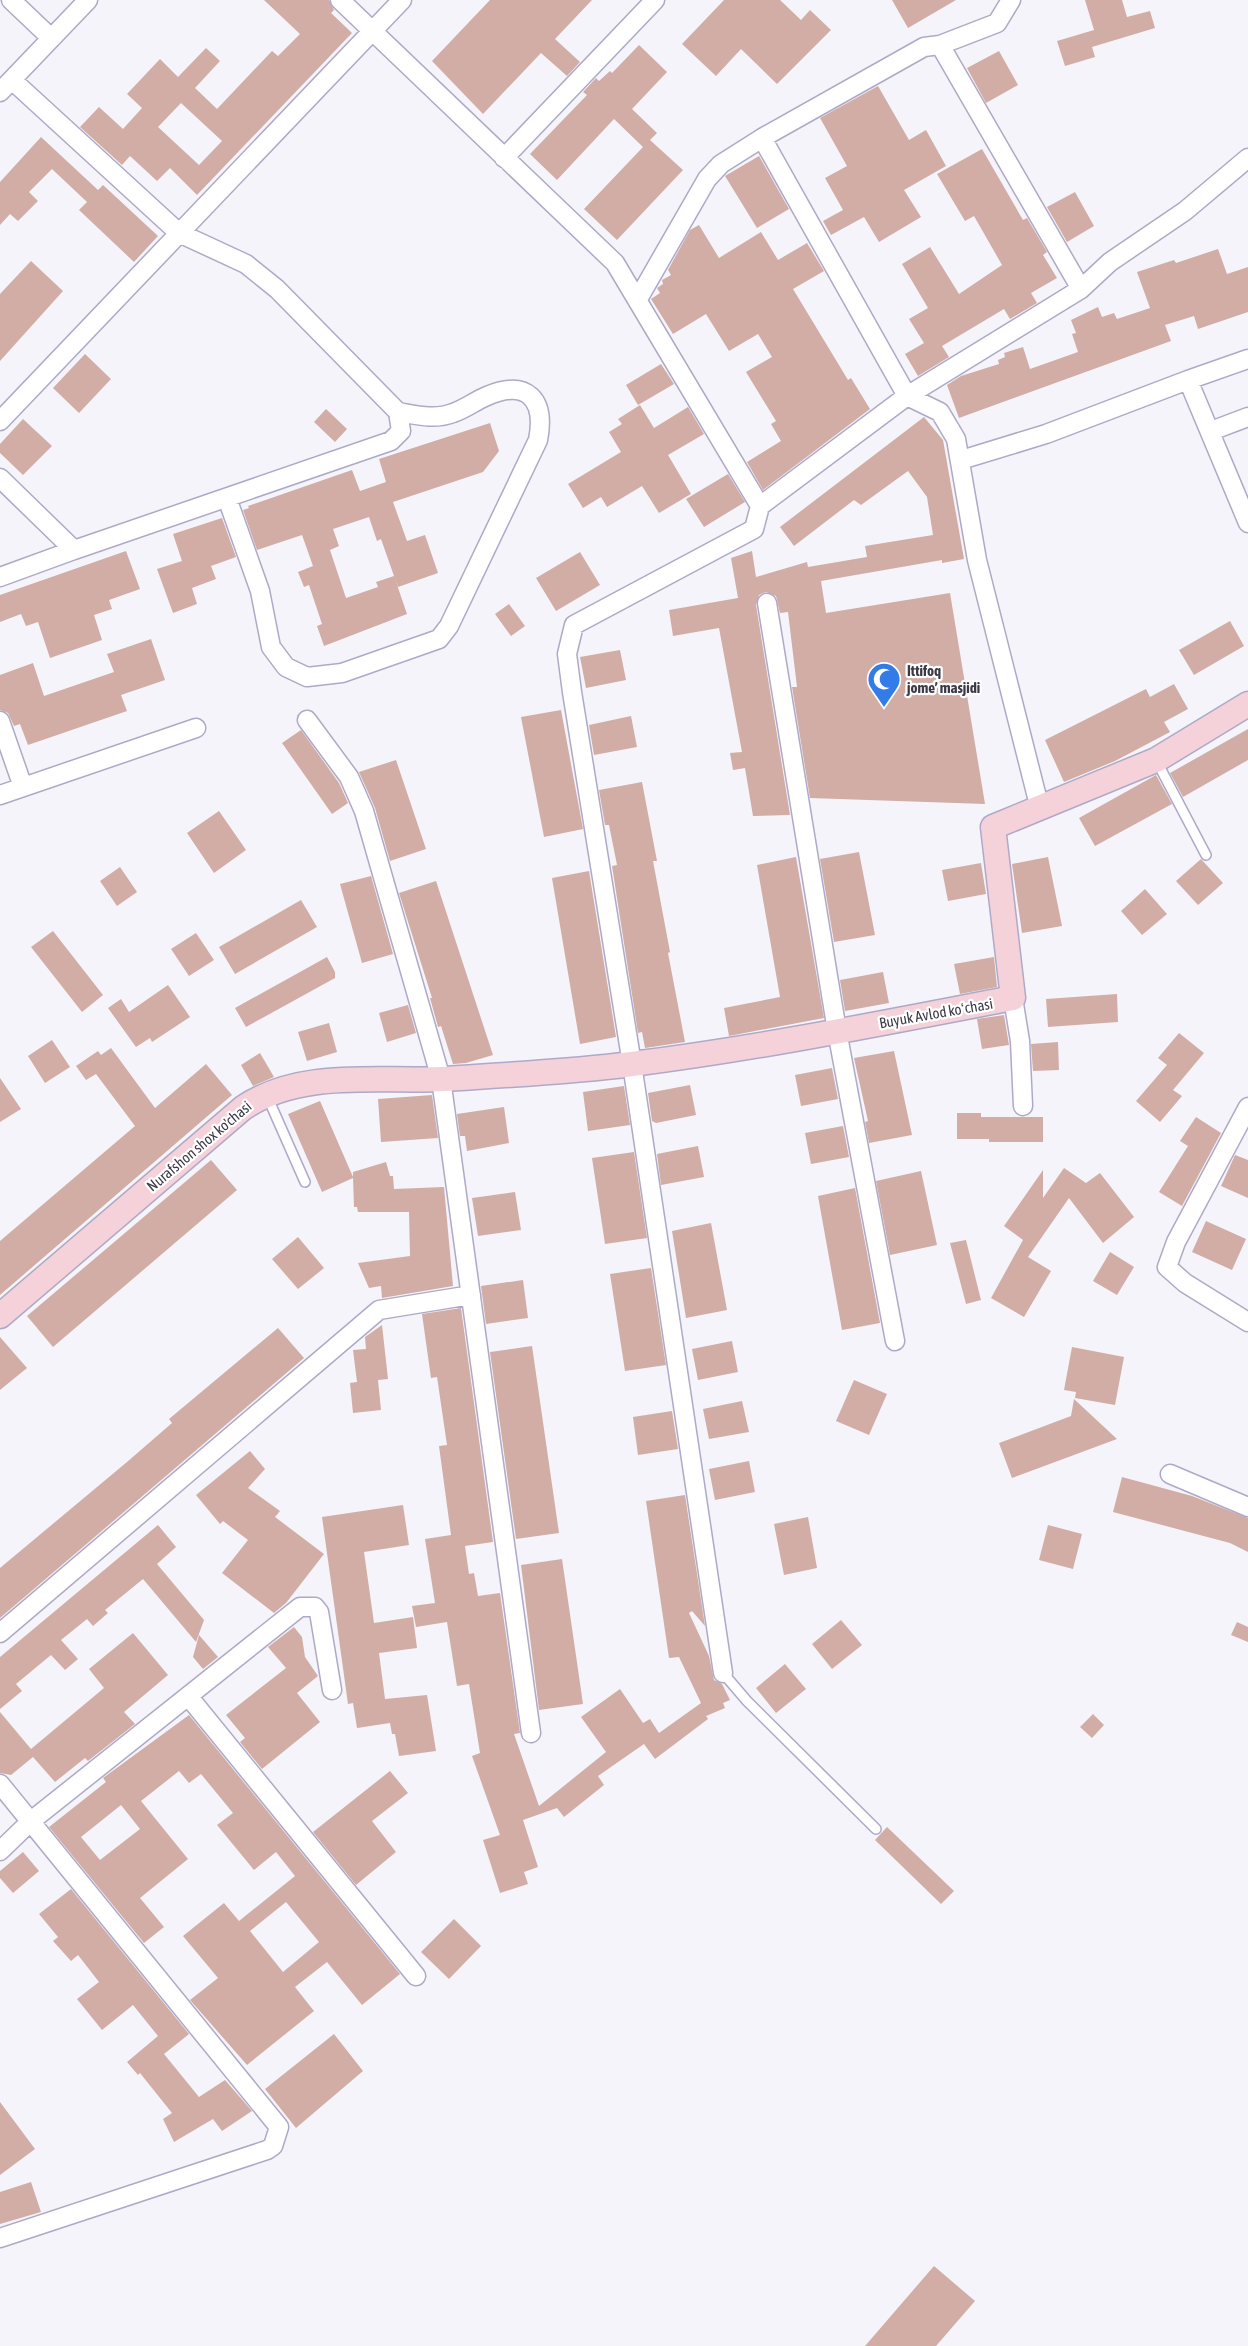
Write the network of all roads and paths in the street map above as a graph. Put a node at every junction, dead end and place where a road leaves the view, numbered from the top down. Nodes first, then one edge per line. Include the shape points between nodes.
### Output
1 (11, 0) edge
2 (88, 0) edge
3 (340, 0) edge
4 (402, 0) edge
5 (655, 0) edge
6 (1011, 0) edge
7 (373, 32) junction
8 (51, 38) junction
9 (940, 45) junction
10 (6, 86) edge
11 (762, 138) junction
12 (504, 158) junction
13 (1248, 158) edge
14 (179, 233) junction
15 (1081, 289) junction
16 (638, 299) junction
17 (1248, 359) edge
18 (1188, 380) junction
19 (907, 396) junction
20 (398, 412) junction
21 (1248, 417) edge
22 (0, 421) edge
23 (1211, 430) junction
24 (961, 460) junction
25 (0, 478) edge
26 (227, 498) junction
27 (760, 506) junction
28 (1248, 523) edge
29 (74, 550) junction
30 (0, 577) edge
31 (767, 603) dead end
32 (1248, 704) edge
33 (307, 720) dead end
34 (0, 721) edge
35 (196, 728) dead end
36 (1156, 760) junction
37 (23, 787) junction
38 (0, 795) edge
39 (1040, 809) junction
40 (1206, 855) dead end
41 (1013, 998) junction
42 (837, 1031) junction
43 (632, 1064) junction
44 (441, 1079) junction
45 (266, 1094) junction
46 (1023, 1106) dead end
47 (1248, 1107) edge
48 (305, 1182) dead end
49 (471, 1295) junction
50 (0, 1316) edge
51 (1248, 1322) edge
52 (895, 1341) dead end
53 (1170, 1474) dead end
54 (1248, 1507) edge
55 (0, 1633) edge
56 (723, 1673) joint
57 (332, 1690) dead end
58 (188, 1696) junction
59 (531, 1733) dead end
60 (0, 1784) edge
61 (31, 1821) junction
62 (876, 1828) dead end
63 (0, 1851) edge
64 (416, 1976) dead end
65 (0, 2238) edge

1 - 8 street
2 - 8 street
3 - 7 street
4 - 7 street
5 - 12 street
6 - 9 street via 997,23
7 - 12 street
7 - 14 street
8 - 10 street
9 - 11 street via 924,47
9 - 15 street
10 - 14 street
11 - 16 street via 721,164 707,179
11 - 19 street
12 - 16 street via 615,264
13 - 15 street via 1185,211 1110,262
14 - 20 street via 246,264 277,289
14 - 22 street
15 - 19 street
16 - 27 street
17 - 18 street
18 - 23 street
18 - 24 street via 1046,434
19 - 24 street via 940,411 956,439
19 - 27 street
20 - 26 street via 401,431 391,441
20 - 26 street via 429,417 453,414 511,389 530,395 540,407 538,440 449,626 439,639 342,673 307,676 286,667 271,647 260,591
21 - 23 street
23 - 28 street
24 - 39 street via 977,560
25 - 29 street
26 - 29 street
27 - 43 street via 754,529 574,625 567,654
29 - 30 street
31 - 42 street
32 - 36 street, Buyuk Avlod koʻchasi
33 - 44 street via 349,777 364,811
34 - 37 street
35 - 37 street
36 - 39 street, Buyuk Avlod koʻchasi
36 - 40 lane
37 - 38 street
39 - 41 street, Buyuk Avlod koʻchasi via 993,827
41 - 42 street, Buyuk Avlod koʻchasi
41 - 46 street via 1020,1041
42 - 43 street, Buyuk Avlod koʻchasi
42 - 52 street
43 - 44 street, Buyuk Avlod koʻchasi
43 - 56 street
44 - 45 street, Nurafshon shox ko'chasi via 311,1083
44 - 49 street
45 - 48 lane
45 - 50 street, Nurafshon shox ko'chasi via 243,1108
47 - 51 street via 1176,1242 1167,1268
49 - 55 street via 379,1310
49 - 59 street
53 - 54 street
56 - 62 lane
57 - 58 street via 319,1612 308,1605 300,1606
58 - 61 street
58 - 64 street
60 - 61 street
61 - 63 street
61 - 65 street via 279,2127 279,2133 267,2150

